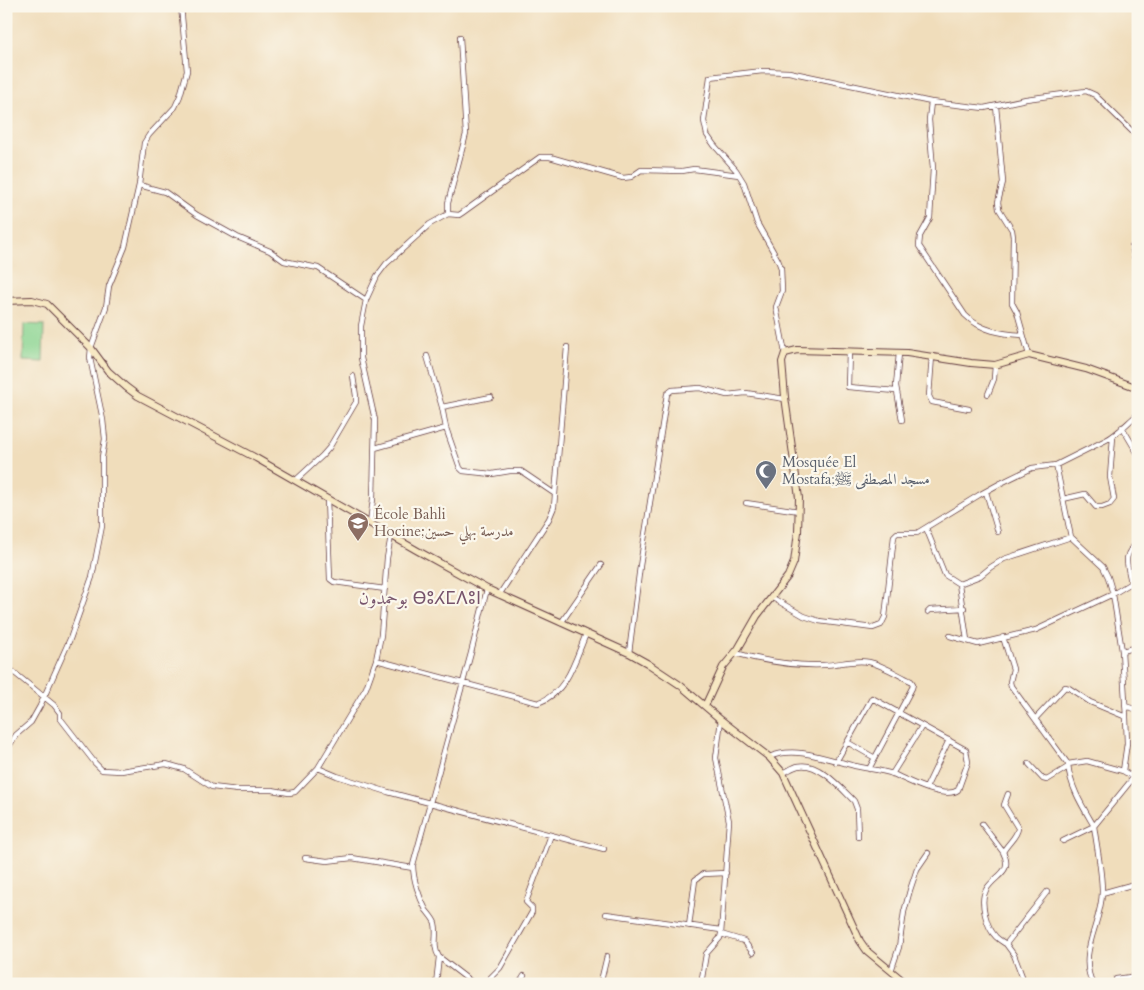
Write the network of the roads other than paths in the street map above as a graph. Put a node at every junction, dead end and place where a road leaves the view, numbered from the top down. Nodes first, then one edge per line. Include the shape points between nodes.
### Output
1 (181, 6) edge
2 (460, 37) dead end
3 (931, 102) junction
4 (996, 106) junction
5 (1138, 137) edge
6 (739, 176) junction
7 (139, 185) junction
8 (448, 214) junction
9 (1132, 247) dead end
10 (1138, 271) edge
11 (366, 300) junction
12 (6, 301) edge
13 (1023, 335) junction
14 (567, 347) dead end
15 (91, 348) junction
16 (849, 351) junction
17 (899, 352) junction
18 (784, 353) junction
19 (1029, 355) junction
20 (427, 356) dead end
21 (932, 356) junction
22 (995, 365) junction
23 (353, 376) dead end
24 (1138, 388) edge
25 (896, 391) junction
26 (988, 394) dead end
27 (491, 396) dead end
28 (785, 399) junction
29 (442, 406) junction
30 (968, 409) dead end
31 (1138, 414) edge
32 (902, 420) dead end
33 (1122, 426) junction
34 (446, 428) junction
35 (1113, 437) junction
36 (375, 448) junction
37 (1138, 454) edge
38 (1056, 464) junction
39 (296, 480) junction
40 (986, 492) junction
41 (555, 494) junction
42 (327, 499) junction
43 (1062, 499) junction
44 (746, 503) dead end
45 (799, 511) junction
46 (370, 523) junction
47 (926, 528) junction
48 (998, 532) dead end
49 (392, 536) junction
50 (1071, 537) junction
51 (1138, 543) edge
52 (601, 565) dead end
53 (1131, 583) junction
54 (1138, 583) edge
55 (960, 584) junction
56 (487, 588) junction
57 (385, 589) junction
58 (1114, 594) junction
59 (500, 595) junction
60 (771, 597) junction
61 (964, 608) junction
62 (928, 612) dead end
63 (561, 623) junction
64 (586, 634) junction
65 (950, 636) dead end
66 (1003, 637) junction
67 (967, 640) junction
68 (1138, 647) edge
69 (1122, 651) junction
70 (629, 653) junction
71 (735, 653) junction
72 (376, 660) junction
73 (6, 666) edge
74 (462, 682) junction
75 (44, 696) junction
76 (705, 706) junction
77 (1125, 706) junction
78 (1138, 710) edge
79 (899, 712) junction
80 (1126, 717) junction
81 (1036, 718) junction
82 (721, 720) junction
83 (922, 726) junction
84 (949, 740) junction
85 (847, 742) junction
86 (6, 750) edge
87 (770, 757) junction
88 (875, 758) junction
89 (836, 762) junction
90 (1029, 764) dead end
91 (1068, 766) junction
92 (318, 768) junction
93 (870, 769) junction
94 (1123, 771) junction
95 (783, 773) junction
96 (892, 774) junction
97 (1136, 778) edge
98 (926, 788) junction
99 (1008, 794) dead end
100 (430, 804) junction
101 (982, 824) dead end
102 (1094, 826) junction
103 (551, 835) junction
104 (858, 837) dead end
105 (1063, 841) dead end
106 (604, 849) dead end
107 (1003, 852) junction
108 (928, 853) dead end
109 (305, 858) dead end
110 (413, 868) junction
111 (726, 873) junction
112 (1138, 883) edge
113 (1047, 892) dead end
114 (1102, 893) junction
115 (606, 914) dead end
116 (689, 926) junction
117 (721, 932) junction
118 (1006, 944) junction
119 (753, 953) dead end
120 (607, 956) dead end
121 (439, 957) junction
122 (891, 971) junction
123 (524, 976) dead end
124 (1138, 976) edge
125 (1116, 979) dead end
126 (436, 984) edge
127 (474, 984) edge
128 (484, 984) edge
129 (519, 984) edge
130 (598, 984) edge
131 (701, 984) edge
132 (907, 984) edge
133 (1024, 984) edge
134 (1092, 984) edge

1 - 7 street via 187,71 185,81 175,106 144,143
2 - 8 street via 466,134
3 - 4 street via 984,108
3 - 6 street via 789,72 710,76 705,128
3 - 13 street via 929,120 933,169 930,218 920,236 919,246 972,322 1000,333
4 - 5 street via 1086,91 1095,95
4 - 13 street via 1003,182 998,202 1012,230 1012,304
6 - 8 street via 694,169 641,170 623,178 540,157 462,213
6 - 18 street via 757,223 781,268 782,291 776,307
7 - 11 street via 165,192 197,215 284,261 318,268
7 - 15 street via 125,247
8 - 11 street via 430,224 386,264
9 - 10 street
11 - 36 street via 361,326 361,358 375,420
12 - 15 main road via 32,300 47,304
13 - 19 street
14 - 41 street
15 - 39 main road via 108,371 138,396
15 - 75 street via 90,358 105,439 102,526 90,585
16 - 17 main road
16 - 18 main road via 796,350
16 - 25 street via 848,387
17 - 21 main road
17 - 25 street
18 - 28 main road
19 - 22 main road
19 - 24 main road via 1086,369
20 - 29 street
21 - 22 main road
21 - 30 street via 932,402
22 - 26 street via 994,380
23 - 39 street via 356,402 329,448
25 - 32 street
27 - 29 street
28 - 45 main road
28 - 70 street via 746,393 727,395 700,388 672,390 667,394
29 - 34 street
31 - 33 street
33 - 35 street
33 - 37 street
34 - 36 street
34 - 41 street via 461,470 492,474 521,472
35 - 38 street
35 - 43 street via 1110,477 1113,501 1099,507 1093,505 1085,494
36 - 46 street
38 - 40 street via 1032,468
38 - 43 street
39 - 42 main road
40 - 47 street
40 - 48 street
41 - 59 street via 549,519
42 - 46 main road
42 - 57 street via 330,579
43 - 50 street
44 - 45 street
45 - 60 main road via 791,570
46 - 49 main road
47 - 55 street via 945,574
47 - 60 street via 917,534 896,533 894,536 885,617 880,625 873,628 819,621
49 - 56 main road
49 - 57 street
50 - 55 street via 1004,560 980,576
50 - 58 street via 1103,567
51 - 53 street via 1127,555
52 - 63 street
53 - 54 street
53 - 58 street
55 - 61 street
56 - 59 main road
56 - 74 street
57 - 72 street
58 - 66 street via 1036,630
58 - 69 street
59 - 63 main road
60 - 71 main road
61 - 62 street
61 - 67 street
63 - 64 main road
64 - 70 main road
64 - 74 street via 565,682 544,701 535,703
65 - 67 street
66 - 67 street via 978,644
66 - 81 street via 1013,669 1011,686
68 - 69 street
69 - 77 street
70 - 76 main road via 680,685
71 - 76 main road via 718,676
71 - 79 street via 756,660 788,664 873,664 912,683
72 - 74 street
72 - 92 street via 366,688
73 - 75 street
74 - 100 street
75 - 86 street via 31,722 16,735
75 - 92 street via 102,770 121,771 166,764 184,769 212,788 290,793 295,792
76 - 82 main road
77 - 78 street
77 - 80 street
79 - 83 street
79 - 85 street via 870,698
79 - 88 street
80 - 81 street via 1065,687
80 - 94 street
81 - 91 street
82 - 87 main road
82 - 111 street via 716,758 729,821
83 - 84 street
83 - 96 street
84 - 98 street
84 - 98 street via 966,750 968,758 958,790 951,793
85 - 88 street
85 - 89 street
87 - 89 street via 786,752 800,753
87 - 95 main road
88 - 93 street
89 - 93 street
90 - 91 street via 1047,780
91 - 94 street via 1084,761
91 - 102 street via 1077,795
92 - 100 street
93 - 96 street
94 - 97 street
95 - 104 street via 803,765 827,774 854,801
95 - 122 main road via 860,941
96 - 98 street
97 - 102 street
99 - 107 street via 1004,805 1018,832
100 - 103 street
100 - 110 street
101 - 107 street
102 - 105 street
102 - 114 street
103 - 106 street
103 - 128 street via 526,902 532,912 500,968
107 - 118 street via 1005,870 987,888 983,900 984,915 995,936
108 - 122 street via 917,869 910,890
109 - 110 street via 327,862 352,858
110 - 121 street via 426,910 435,922 435,947
111 - 116 street via 703,874 694,880
111 - 117 street
112 - 114 street
113 - 118 street
114 - 134 street via 1087,959
115 - 116 street
116 - 117 street
117 - 119 street via 744,941
117 - 131 street via 720,938 706,954
118 - 133 street via 1014,955
120 - 130 street
121 - 126 street
121 - 127 street
122 - 132 main road
123 - 129 street
124 - 125 street

